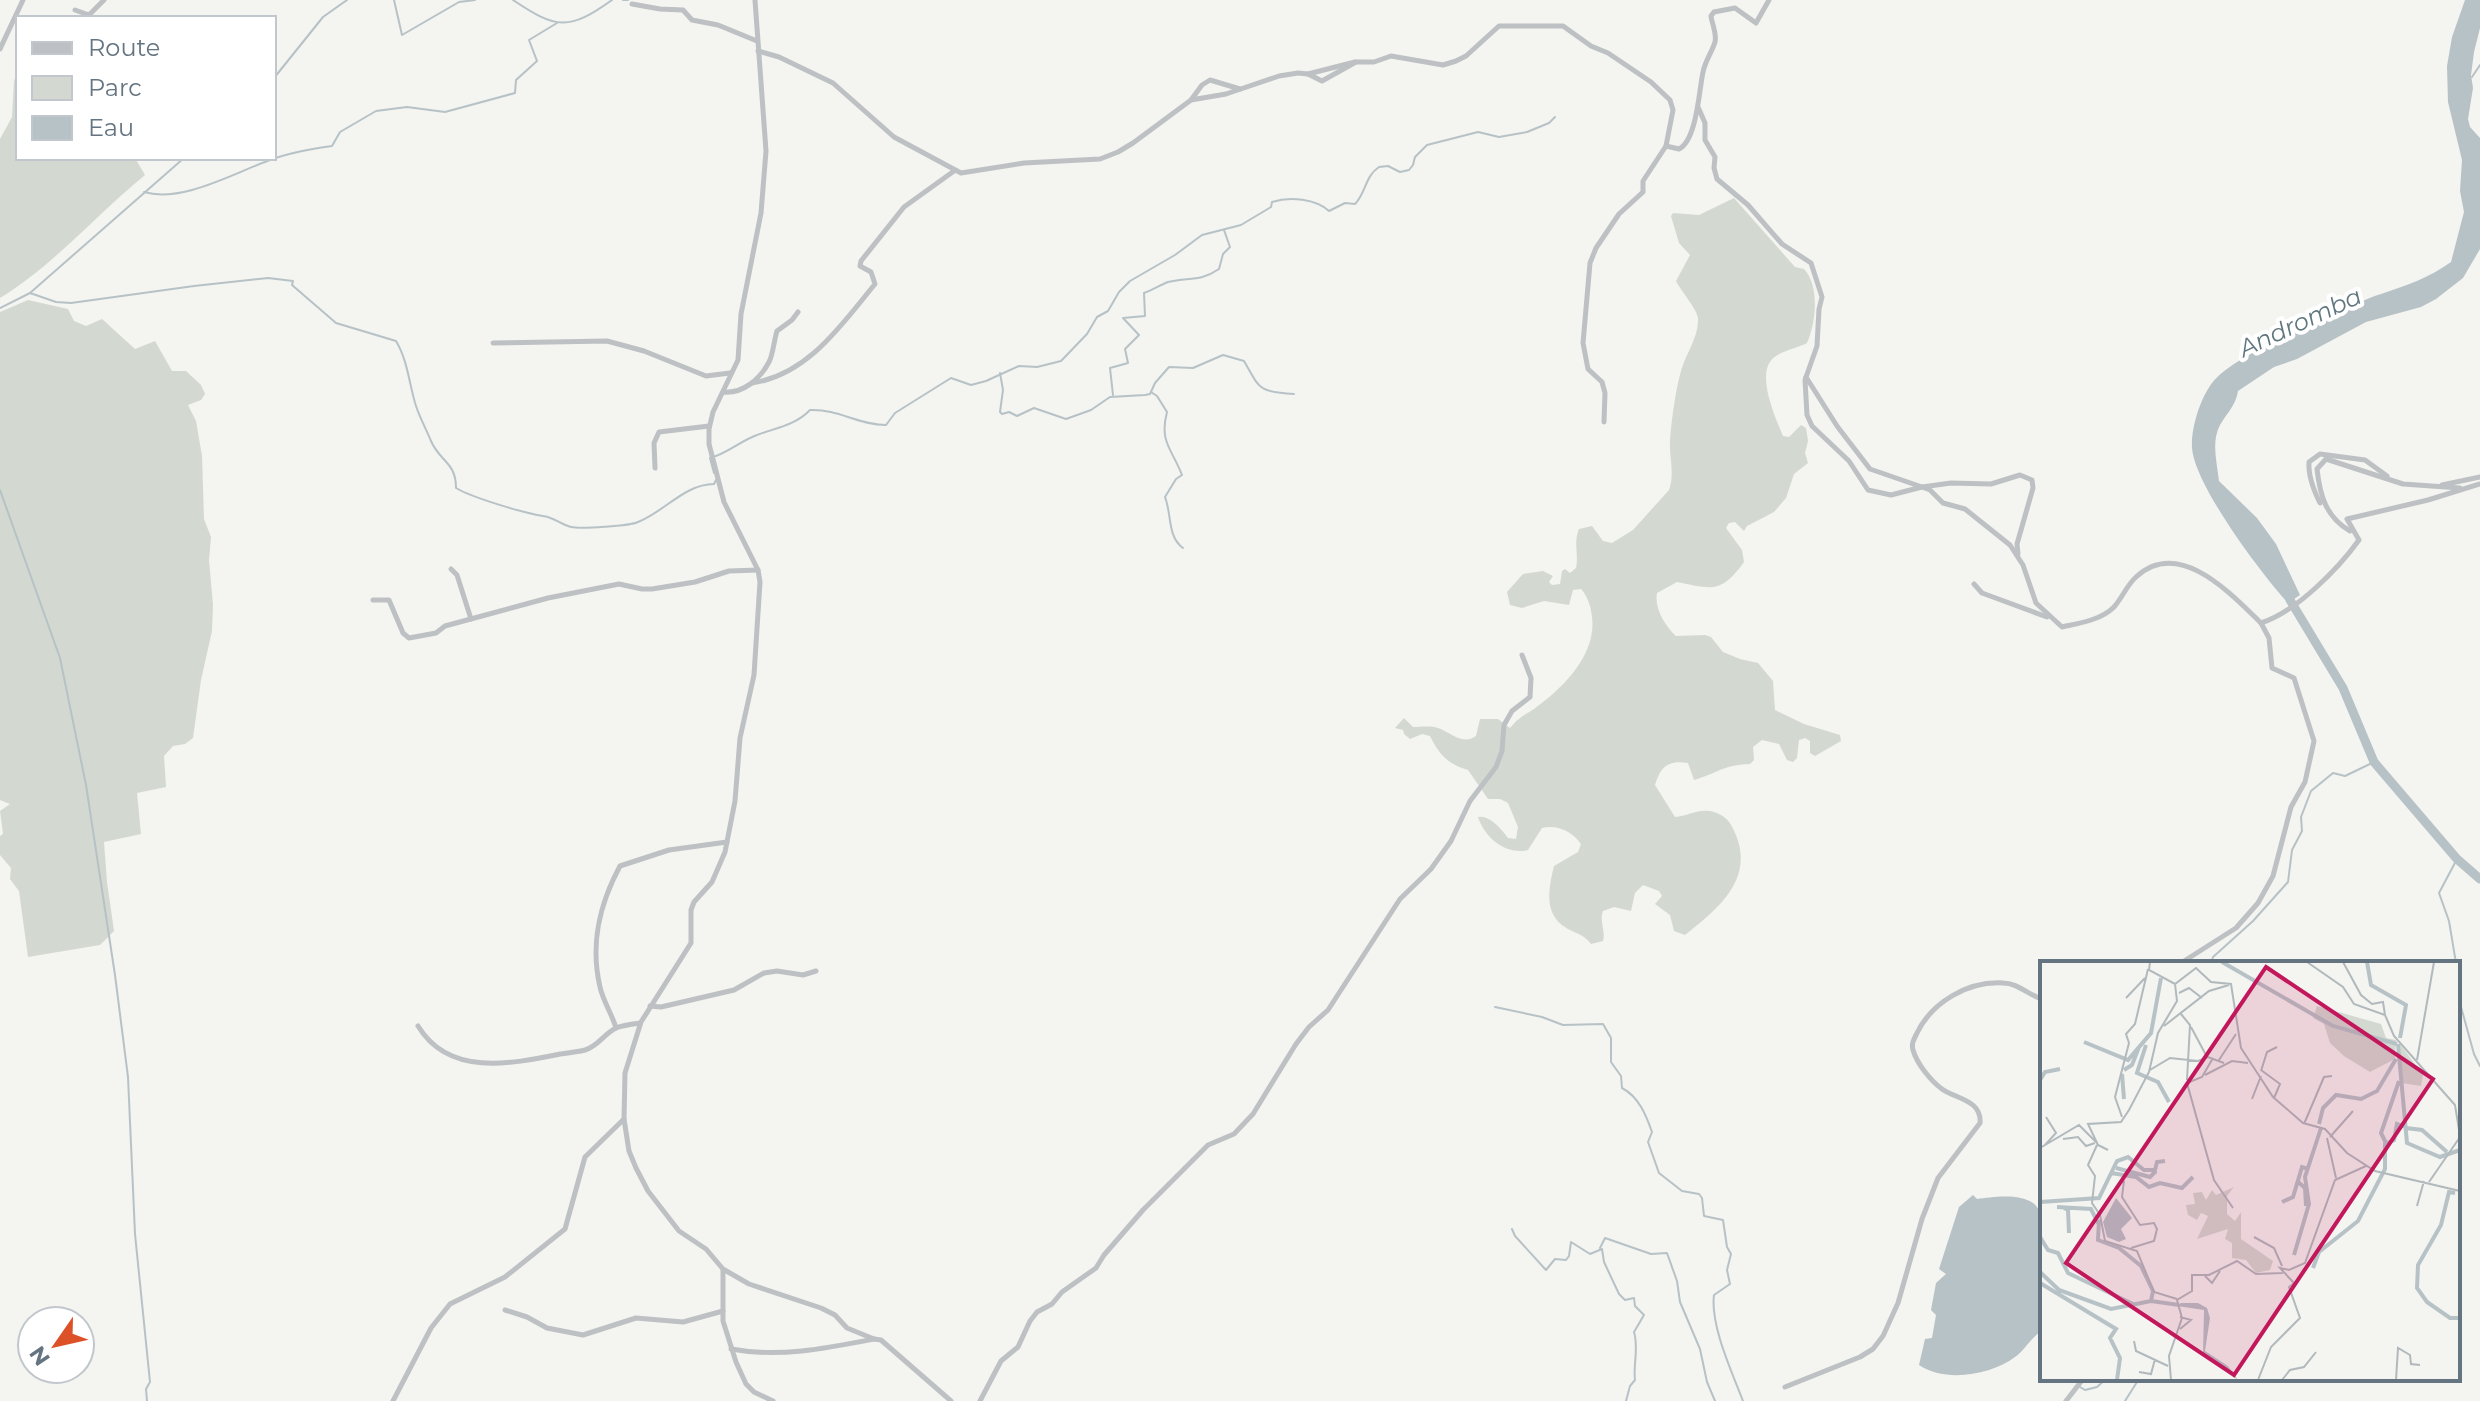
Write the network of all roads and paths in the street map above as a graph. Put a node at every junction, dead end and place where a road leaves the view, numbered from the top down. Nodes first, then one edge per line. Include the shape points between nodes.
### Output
1 (23, 0) edge
2 (104, 0) edge
3 (755, 0) edge
4 (1769, 0) edge
5 (632, 4) dead end
6 (75, 10) dead end
7 (758, 42) junction
8 (0, 49) edge
9 (758, 51) junction
10 (1356, 62) junction
11 (1308, 74) junction
12 (1241, 89) junction
13 (1191, 100) junction
14 (1698, 107) junction
15 (1666, 146) junction
16 (954, 171) junction
17 (798, 312) dead end
18 (493, 343) dead end
19 (731, 373) junction
20 (1806, 377) junction
21 (752, 383) junction
22 (723, 392) junction
23 (1604, 422) dead end
24 (709, 426) junction
25 (655, 468) dead end
26 (2480, 477) edge
27 (2390, 480) junction
28 (2480, 484) edge
29 (1922, 487) junction
30 (2428, 487) junction
31 (2465, 488) junction
32 (2334, 519) junction
33 (2356, 534) junction
34 (2018, 555) junction
35 (451, 569) dead end
36 (758, 570) junction
37 (1974, 584) dead end
38 (373, 600) dead end
39 (471, 619) junction
40 (2052, 619) junction
41 (2261, 623) junction
42 (1522, 655) dead end
43 (727, 842) junction
44 (2184, 961) edge
45 (816, 971) dead end
46 (2040, 998) edge
47 (650, 1006) junction
48 (641, 1022) junction
49 (418, 1026) dead end
50 (616, 1028) junction
51 (624, 1119) junction
52 (723, 1269) junction
53 (505, 1310) dead end
54 (723, 1311) junction
55 (874, 1339) junction
56 (731, 1349) junction
57 (2081, 1381) edge
58 (1785, 1387) dead end
59 (754, 1392) junction
60 (393, 1401) edge
61 (760, 1401) edge
62 (773, 1401) edge
63 (951, 1401) edge
64 (980, 1401) edge
65 (2066, 1401) edge

1 - 8 street
2 - 6 street via 89,15
3 - 7 street
4 - 14 street via 1756,23 1735,8 1714,12 1716,39
5 - 7 street via 683,10 692,20
7 - 9 street
9 - 16 street via 833,83 894,137
9 - 19 street via 765,163 738,360
10 - 11 street
10 - 11 street via 1322,81
10 - 15 street via 1400,56 1443,65 1466,56 1499,26 1563,26 1670,100
11 - 12 street via 1279,76
12 - 13 street
12 - 13 street via 1210,80
13 - 16 street via 1126,148 1100,159
14 - 15 street via 1685,146
14 - 20 street via 1717,179 1782,244 1811,263 1822,297 1817,346
15 - 23 street via 1643,181 1643,192 1619,214 1590,263 1583,343 1588,369 1605,393
16 - 21 street via 904,207 861,261 876,282 830,338 809,359
17 - 21 street via 777,331 771,361
18 - 19 street via 607,341 706,376
19 - 22 street
20 - 29 street via 1870,469
20 - 29 street via 1805,403 1812,426 1849,461 1868,490 1891,495
21 - 22 street
22 - 24 street
24 - 25 street via 659,432
24 - 36 street via 729,515
26 - 30 street
27 - 30 street
27 - 32 street via 2326,459 2317,469 2319,490
27 - 32 street via 2365,460 2315,456 2309,462 2314,490
28 - 31 street
29 - 34 street via 1943,503 1965,509
29 - 34 street via 1991,484 2020,475 2032,480
30 - 31 street
31 - 33 street via 2353,516 2347,519
32 - 33 street
33 - 41 street via 2359,540 2351,551 2305,596
34 - 40 street via 2036,603
35 - 39 street
36 - 39 street via 729,571 652,589 619,584
36 - 43 street via 754,675
37 - 40 street via 1982,593
38 - 39 street via 389,600 409,638
40 - 41 street via 2062,627 2099,617 2113,608 2136,577 2157,564 2181,564 2207,575
41 - 44 street via 2269,638 2272,668 2294,678 2305,708 2314,741 2308,774 2291,807 2273,876 2258,903 2236,928
42 - 64 street via 1531,678 1530,697 1504,725 1496,767 1470,801 1451,841 1400,899 1328,1010 1296,1044 1253,1114 1234,1134 1208,1145 1143,1210 1096,1268 1037,1312
43 - 47 street via 712,882 691,910 691,943
43 - 50 street via 669,850 620,866 595,940 600,990
45 - 47 street via 764,973 734,990
46 - 58 street via 2004,982 1976,985 1949,998 1921,1025 1914,1053 1931,1079 1976,1108 1980,1123 1938,1178 1883,1336 1860,1357
47 - 48 street
48 - 50 street
48 - 51 street via 625,1073
49 - 50 street via 433,1045 457,1060 490,1064 585,1050
51 - 52 street via 629,1151 648,1191 679,1231 706,1249
51 - 60 street via 585,1157 565,1229 505,1277 450,1304 431,1328
52 - 54 street
52 - 55 street via 749,1284 821,1308 847,1328
53 - 54 street via 547,1328 583,1335 636,1318 683,1322
54 - 56 street
55 - 56 street via 830,1349
55 - 63 street via 896,1351
56 - 59 street
57 - 65 street
59 - 61 street
59 - 62 street

